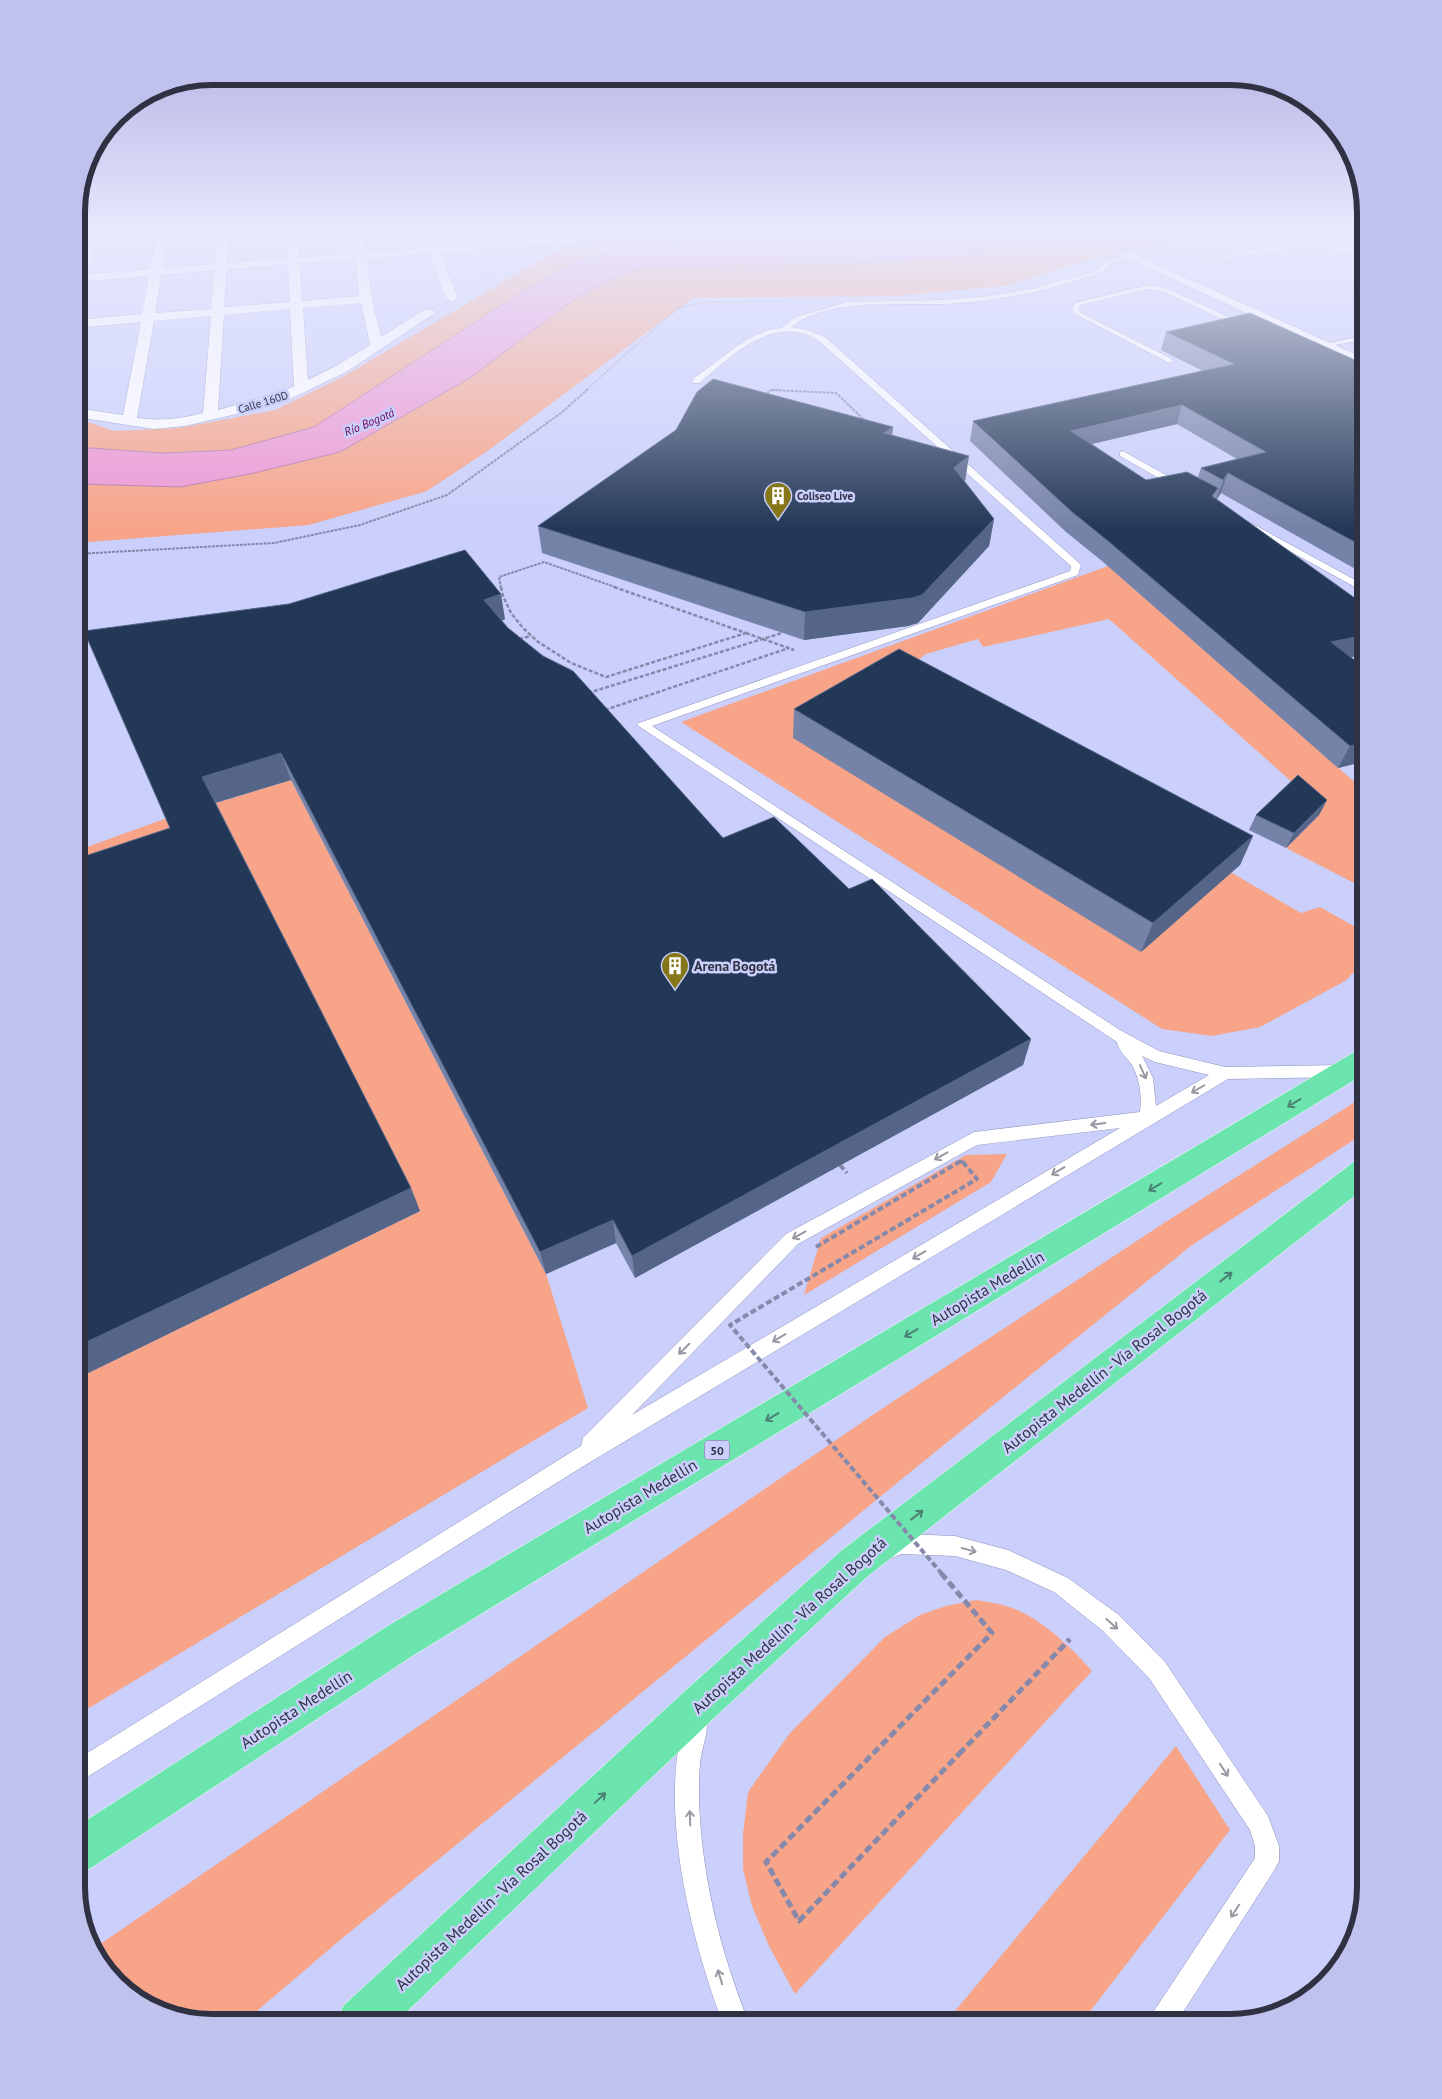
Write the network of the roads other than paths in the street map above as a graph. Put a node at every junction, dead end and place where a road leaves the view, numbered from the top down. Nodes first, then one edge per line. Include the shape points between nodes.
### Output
1 (145, 333) edge
2 (216, 333) edge
3 (298, 333) edge
4 (374, 333) edge
5 (398, 333) edge
6 (765, 333) edge
7 (811, 333) edge
8 (1115, 333) edge
9 (1299, 333) edge
10 (1357, 339) edge
11 (1325, 345) junction
12 (378, 347) junction
13 (1357, 360) edge
14 (1169, 361) dead end
15 (696, 381) dead end
16 (301, 389) junction
17 (85, 414) edge
18 (210, 417) junction
19 (129, 421) junction
20 (1123, 454) dead end
21 (1184, 488) edge
22 (1244, 522) edge
23 (1357, 585) edge
24 (1115, 1034) junction
25 (1357, 1065) edge
26 (1225, 1073) junction
27 (1147, 1118) junction
28 (1357, 1177) edge
29 (575, 1460) junction
30 (855, 1563) junction
31 (700, 1704) junction
32 (85, 1767) edge
33 (85, 1847) edge
34 (369, 2014) edge
35 (732, 2014) edge
36 (1167, 2014) edge

1 - 19 street
2 - 18 street
3 - 16 street
4 - 12 street
5 - 12 street, Calle 160D
6 - 15 lane
7 - 24 lane via 822,339 1076,565 1074,572 643,725
8 - 14 lane
9 - 11 street
10 - 11 lane
11 - 13 street
12 - 16 street, Calle 160D
16 - 18 street, Calle 160D
17 - 19 street, Calle 160D
18 - 19 street, Calle 160D via 154,425
20 - 21 lane
22 - 23 lane
24 - 26 lane via 1155,1056
24 -> 27 lane via 1134,1055 1145,1076 1150,1097
25 - 26 lane
25 -> 33 highway, Autopista Medellín / 50 via 400,1640
26 -> 27 lane
27 -> 29 lane
27 -> 29 lane via 974,1138 792,1239
30 -> 28 highway, Autopista Medellín - Vía Rosal Bogotá
29 - 32 lane
30 - 31 highway, Autopista Medellín - Vía Rosal Bogotá
30 -> 36 lane via 901,1544 954,1546 1008,1560 1061,1585 1111,1622 1157,1670 1260,1824 1268,1861
34 -> 31 highway, Autopista Medellín - Vía Rosal Bogotá
35 -> 31 lane via 704,1924 690,1843 688,1766

